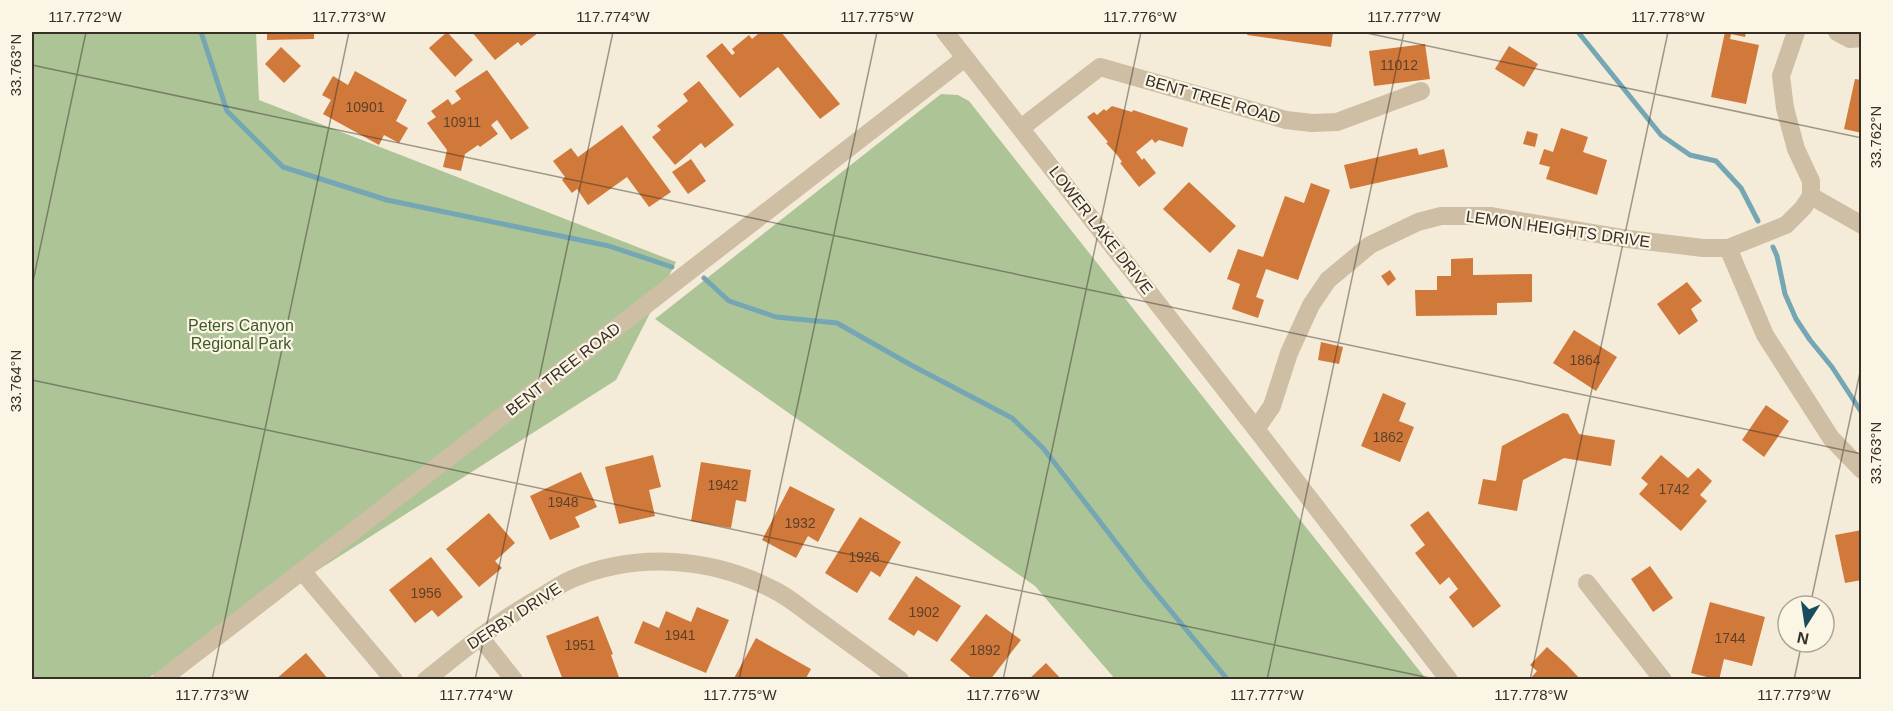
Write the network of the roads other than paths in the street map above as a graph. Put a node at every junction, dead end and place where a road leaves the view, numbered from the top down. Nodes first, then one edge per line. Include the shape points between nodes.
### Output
1 (945, 32) edge
2 (1796, 32) edge
3 (1837, 32) edge
4 (1862, 38) edge
5 (965, 58) junction
6 (1420, 91) dead end
7 (1022, 128) junction
8 (1811, 196) junction
9 (1862, 225) edge
10 (1728, 248) junction
11 (1256, 429) junction
12 (1862, 470) edge
13 (303, 571) junction
14 (1587, 583) dead end
15 (480, 637) junction
16 (161, 680) edge
17 (394, 680) edge
18 (426, 680) edge
19 (514, 680) edge
20 (900, 680) edge
21 (1449, 680) edge
22 (1663, 680) edge

1 - 5 street, LOWER LAKE DRIVE
2 - 8 street via 1781,76 1785,108 1796,149 1811,181
3 - 4 street via 1850,39
5 - 7 street, LOWER LAKE DRIVE
5 - 13 street, BENT TREE ROAD
6 - 7 street, BENT TREE ROAD via 1337,122 1312,123 1286,120 1100,67
7 - 11 street, LOWER LAKE DRIVE
8 - 9 street
8 - 10 street, LEMON HEIGHTS DRIVE via 1786,225
10 - 11 street, LEMON HEIGHTS DRIVE via 1628,239 1490,216 1441,216 1418,222 1370,245 1328,280 1311,305 1289,353 1272,406
10 - 12 street via 1765,335 1831,438
11 - 21 street
13 - 16 street, BENT TREE ROAD
13 - 17 street
14 - 22 street
15 - 18 street, DERBY DRIVE
15 - 19 street
15 - 20 street, DERBY DRIVE via 571,580 639,562 670,561 745,576 777,591

